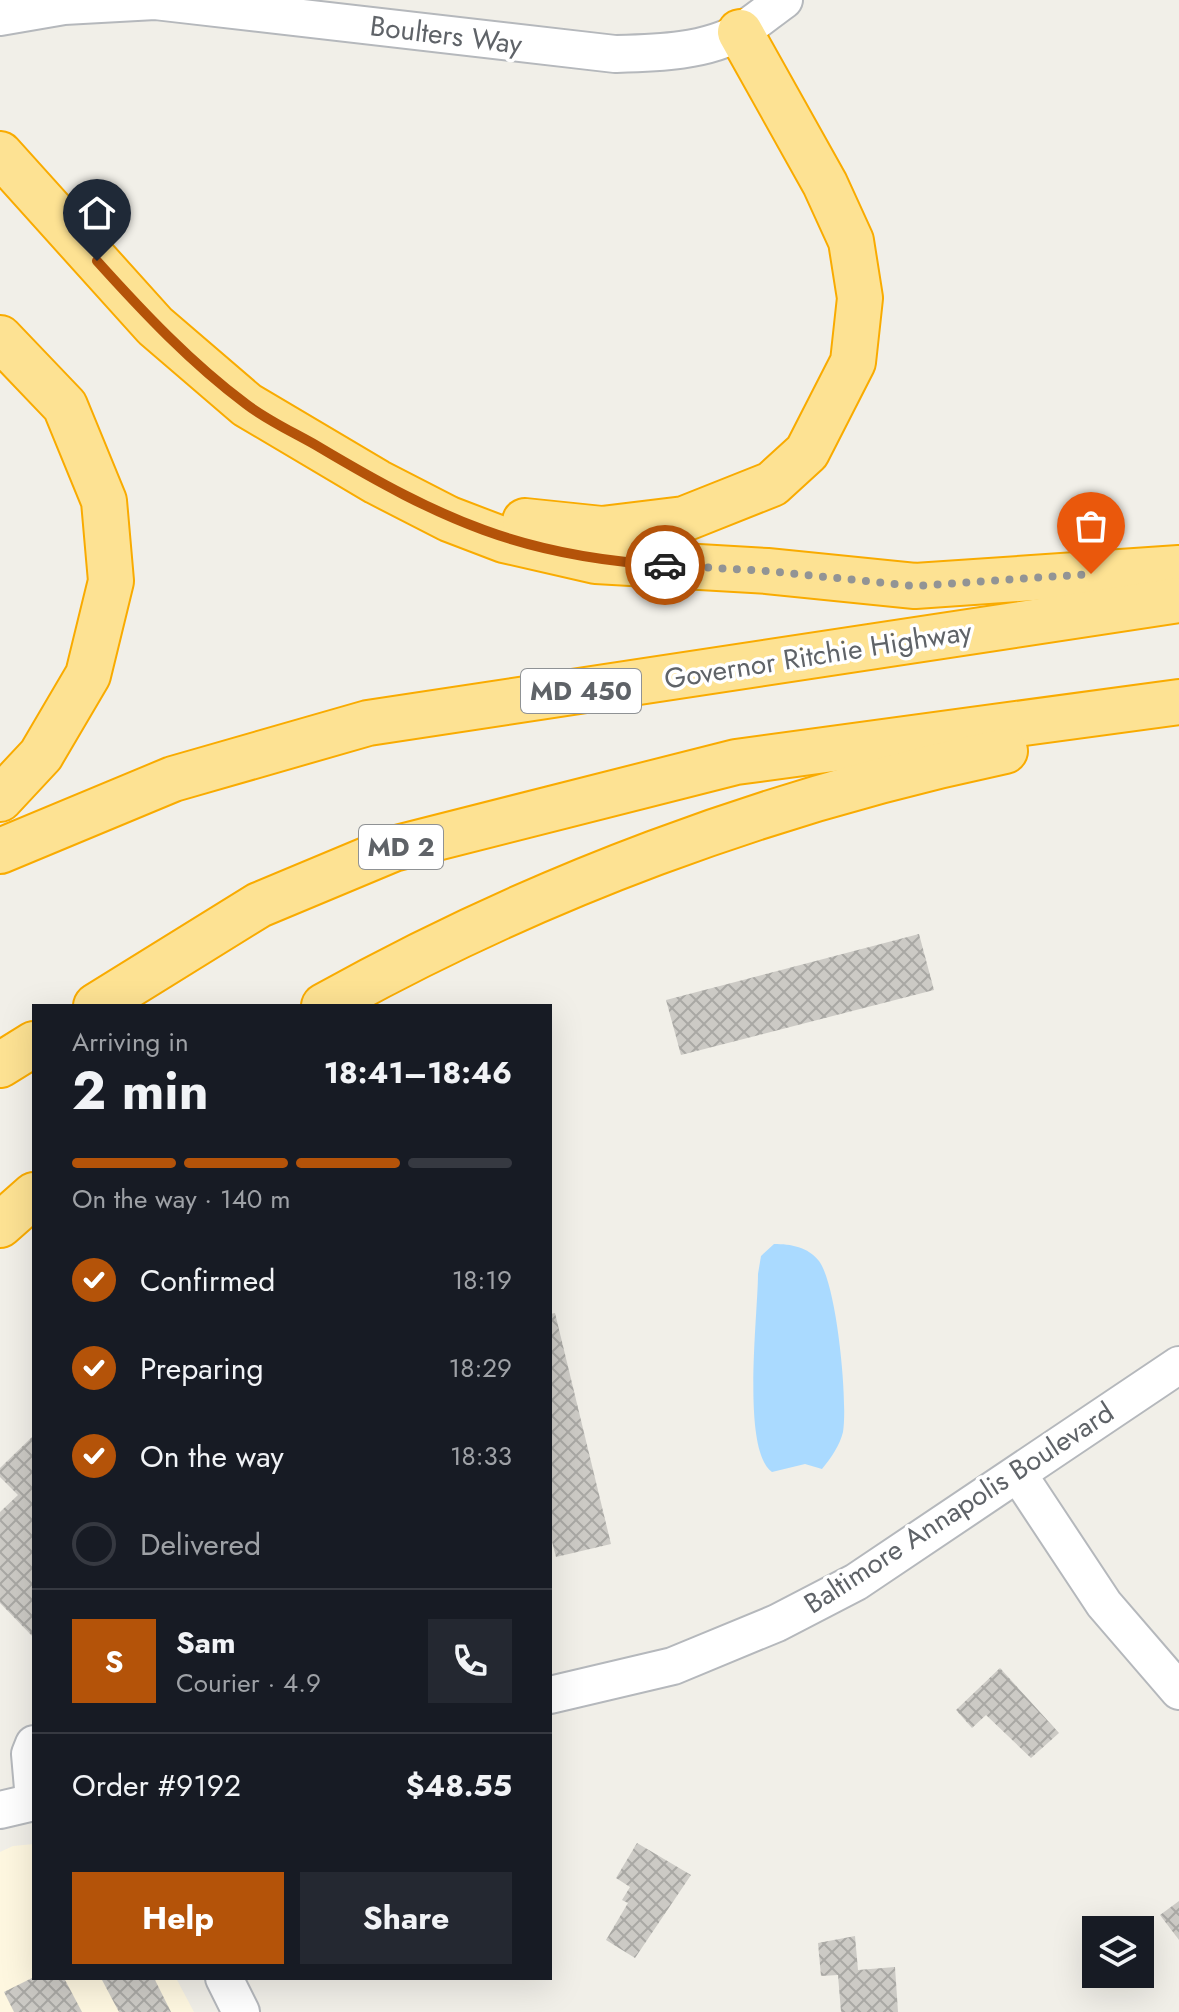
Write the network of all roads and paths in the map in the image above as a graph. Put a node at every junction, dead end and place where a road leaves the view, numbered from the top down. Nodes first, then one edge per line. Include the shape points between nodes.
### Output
1 (784, 0) edge
2 (0, 17) edge
3 (740, 32) junction
4 (0, 154) edge
5 (0, 338) edge
6 (377, 482) junction
7 (1179, 568) edge
8 (1179, 600) edge
9 (1179, 702) edge
10 (1179, 715) edge
11 (0, 799) edge
12 (0, 851) edge
13 (99, 1004) edge
14 (328, 1004) edge
15 (32, 1045) edge
16 (0, 1065) edge
17 (32, 1197) edge
18 (0, 1225) edge
19 (1179, 1365) edge
20 (1018, 1474) junction
21 (1179, 1691) edge
22 (552, 1695) edge
23 (32, 1749) edge
24 (32, 1778) edge
25 (32, 1802) edge
26 (0, 1810) edge
27 (225, 1980) edge
28 (241, 2012) edge

1 - 3 street, Boulters Way
2 - 3 street, Boulters Way via 64,6 155,1 615,54 683,50
3 - 6 highway via 851,241 860,298 853,362 807,452 772,484 684,519 602,529 524,521
4 - 6 highway via 166,335 247,405
5 - 11 highway via 65,406 104,501 111,581 88,675 41,755
6 - 7 highway via 504,540 596,561 915,586
8 - 12 highway, Governor Ritchie Highway / MD 450 via 368,723 173,779
9 - 13 highway, MD 2 via 736,762 393,849 259,905
10 - 14 highway via 965,760 731,826 492,921
15 - 16 highway
17 - 18 highway
19 - 20 street, Baltimore Annapolis Boulevard
20 - 21 street via 1104,1604
20 - 22 street, Baltimore Annapolis Boulevard via 856,1582 777,1623 673,1666
23 - 24 street
25 - 26 street
27 - 28 street

